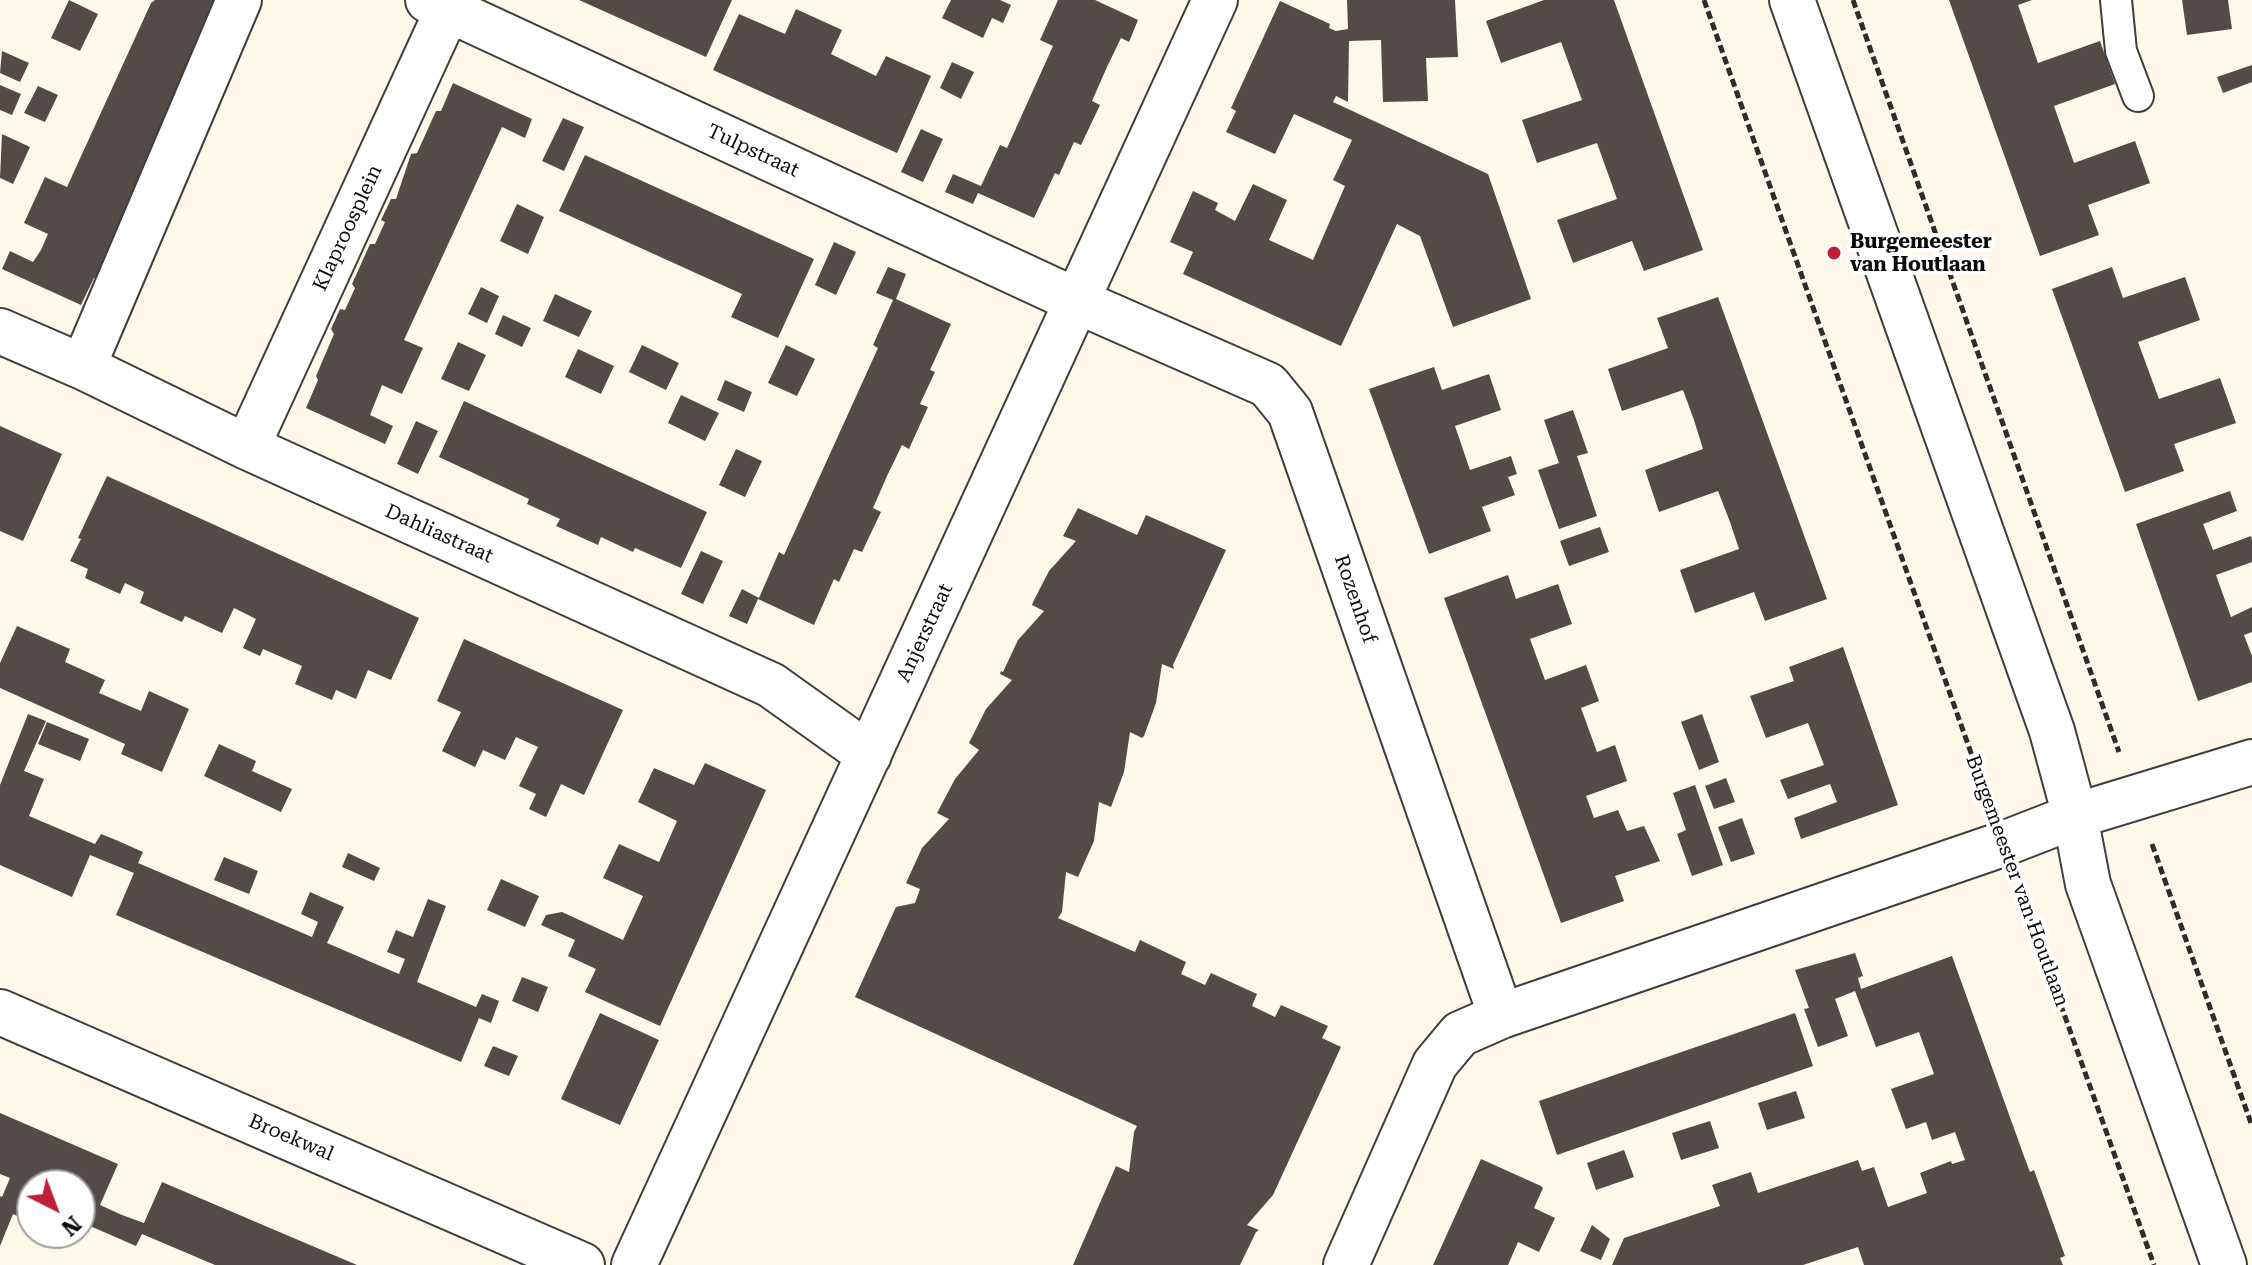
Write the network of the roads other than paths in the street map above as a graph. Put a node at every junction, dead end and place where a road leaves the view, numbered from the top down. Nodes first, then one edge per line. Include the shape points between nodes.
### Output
1 (239, 0) edge
2 (1215, 0) edge
3 (1792, 0) edge
4 (2116, 0) edge
5 (438, 4) edge
6 (2138, 96) dead end
7 (1077, 301) junction
8 (0, 331) edge
9 (83, 367) junction
10 (247, 447) junction
11 (869, 755) junction
12 (2252, 762) edge
13 (2075, 816) junction
14 (0, 1012) edge
15 (1501, 1016) junction
16 (582, 1265) edge
17 (634, 1265) edge
18 (1346, 1265) edge
19 (2224, 1265) edge

1 - 9 street
2 - 7 street, Anjerstraat
3 - 13 street via 2052,731
4 - 6 lane via 2121,51
5 - 7 street, Tulpstraat
5 - 10 street, Klaproosplein
7 - 11 street, Anjerstraat
7 - 15 street, Rozenhof via 1268,385 1290,412
8 - 9 street, Dahliastraat
9 - 10 street, Dahliastraat
10 - 11 street, Dahliastraat via 771,685
11 - 17 street, Anjerstraat
12 - 13 street
13 - 15 street
13 - 19 street via 2088,884
14 - 16 street, Broekwal
15 - 18 street via 1460,1034 1435,1064

